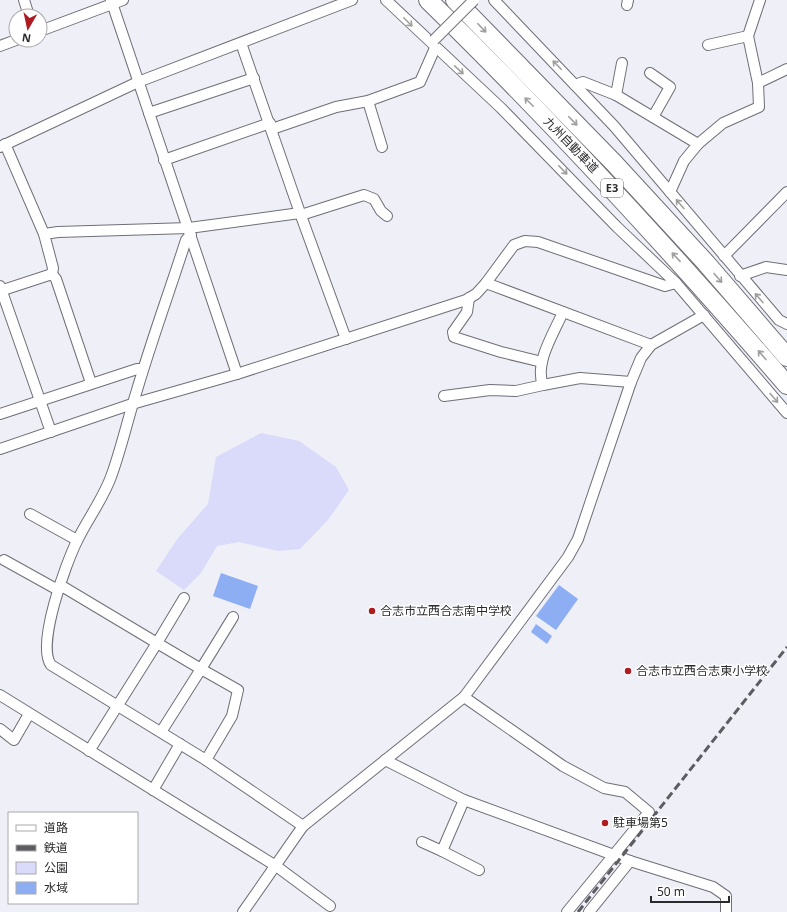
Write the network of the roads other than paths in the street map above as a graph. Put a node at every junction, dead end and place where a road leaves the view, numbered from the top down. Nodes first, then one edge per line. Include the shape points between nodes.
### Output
1 (123, 0) edge
2 (352, 0) edge
3 (386, 0) edge
4 (428, 0) edge
5 (455, 0) edge
6 (474, 0) edge
7 (494, 0) edge
8 (760, 0) edge
9 (111, 2) edge
10 (48, 27) edge
11 (748, 36) junction
12 (241, 42) junction
13 (433, 44) junction
14 (708, 45) dead end
15 (622, 63) dead end
16 (787, 69) edge
17 (650, 73) dead end
18 (254, 78) junction
19 (138, 82) junction
20 (758, 83) junction
21 (575, 84) junction
22 (616, 95) junction
23 (368, 101) junction
24 (149, 113) junction
25 (653, 117) junction
26 (271, 126) junction
27 (698, 144) junction
28 (2, 146) edge
29 (382, 148) dead end
30 (164, 160) junction
31 (670, 192) junction
32 (787, 192) edge
33 (300, 214) junction
34 (387, 216) dead end
35 (190, 232) junction
36 (44, 234) junction
37 (724, 256) junction
38 (787, 270) edge
39 (52, 274) junction
40 (740, 276) junction
41 (486, 283) junction
42 (676, 283) junction
43 (0, 289) edge
44 (469, 298) junction
45 (563, 312) junction
46 (704, 315) junction
47 (787, 324) edge
48 (346, 339) junction
49 (651, 345) junction
50 (787, 357) edge
51 (542, 362) junction
52 (143, 369) junction
53 (237, 374) junction
54 (631, 382) junction
55 (91, 383) junction
56 (787, 385) edge
57 (543, 386) junction
58 (444, 396) dead end
59 (39, 401) junction
60 (132, 404) junction
61 (787, 413) edge
62 (0, 414) edge
63 (50, 432) junction
64 (0, 449) edge
65 (30, 514) dead end
66 (77, 540) junction
67 (4, 560) dead end
68 (59, 588) junction
69 (184, 598) dead end
70 (233, 617) dead end
71 (157, 644) junction
72 (201, 669) junction
73 (0, 695) edge
74 (464, 697) junction
75 (117, 705) junction
76 (29, 714) junction
77 (0, 729) edge
78 (161, 732) junction
79 (180, 744) junction
80 (88, 751) junction
81 (206, 760) junction
82 (385, 760) junction
83 (153, 790) junction
84 (464, 800) junction
85 (303, 826) junction
86 (422, 842) dead end
87 (442, 851) junction
88 (614, 854) junction
89 (630, 861) junction
90 (276, 866) junction
91 (479, 870) dead end
92 (330, 906) dead end
93 (243, 912) edge
94 (567, 912) edge
95 (589, 912) edge
96 (726, 912) edge

1 - 9 street
2 - 12 street
3 -> 13 street
56 -> 4 highway, 九州自動車道 / E3 via 694,276 594,168
5 -> 50 highway, 九州自動車道 / E3 via 614,163 706,263
6 - 13 street, bridge
21 -> 7 street
8 - 11 street
9 - 10 street
9 - 19 street
11 - 14 street
11 - 20 street
12 - 18 street
12 - 19 street
13 - 23 street via 420,82
13 -> 42 street via 501,108 617,227
15 - 22 street
16 - 20 street
17 - 25 street via 670,87
18 - 24 street
18 - 26 street
19 - 24 street
19 - 28 street
20 - 27 street via 760,107 722,123
21 - 22 street via 583,82
21 - 31 street
22 - 25 street
23 - 26 street via 336,107
23 - 29 street
24 - 30 street
25 - 27 street
26 - 30 street
26 - 33 street
27 - 31 street via 684,161
28 - 36 street
30 - 35 street
37 -> 31 street
32 - 37 street
33 - 34 street via 364,195 374,199
33 - 35 street
33 - 48 street
35 - 36 street
35 - 52 street
35 - 53 street
36 - 39 street via 54,268
37 - 40 street
38 - 40 street via 766,267
39 - 43 street
39 - 55 street via 56,279
47 -> 40 street via 779,320
41 - 42 street via 514,245 525,241 538,242 665,286
41 - 44 street
41 - 45 street
42 - 46 street
43 - 59 street
44 - 48 street
44 - 51 street via 467,312 453,332 454,337
45 - 49 street
45 - 51 street
46 - 49 street
46 -> 61 street
48 - 53 street
49 - 54 street via 641,358
51 - 57 street via 540,378
52 - 55 street via 137,368
52 - 60 street
53 - 60 street
54 - 57 street via 580,378
54 - 74 street via 578,539 568,557
55 - 59 street
57 - 58 street via 516,391 490,390
59 - 62 street
59 - 63 street
60 - 63 street
60 - 66 street via 112,475
63 - 64 street
65 - 66 street
66 - 68 street
67 - 68 street
68 - 71 street
68 - 75 street via 47,639 47,659 51,665
69 - 71 street
70 - 72 street
71 - 72 street
71 - 75 street
72 - 78 street
72 - 81 street via 238,690 232,716
73 - 76 street
74 - 82 street
74 - 88 street via 563,766 604,788 625,792 649,812
75 - 78 street
75 - 80 street
76 - 77 street via 14,740
76 - 80 street
78 - 79 street
79 - 81 street
79 - 83 street
80 - 83 street
81 - 85 street
82 - 84 street
82 - 85 street
83 - 90 street
84 - 87 street
84 - 88 street
85 - 90 street
86 - 87 street
87 - 91 street
88 - 89 street
88 - 94 street
89 - 95 street
89 - 96 street via 713,887 726,896
90 - 92 street
90 - 93 street

